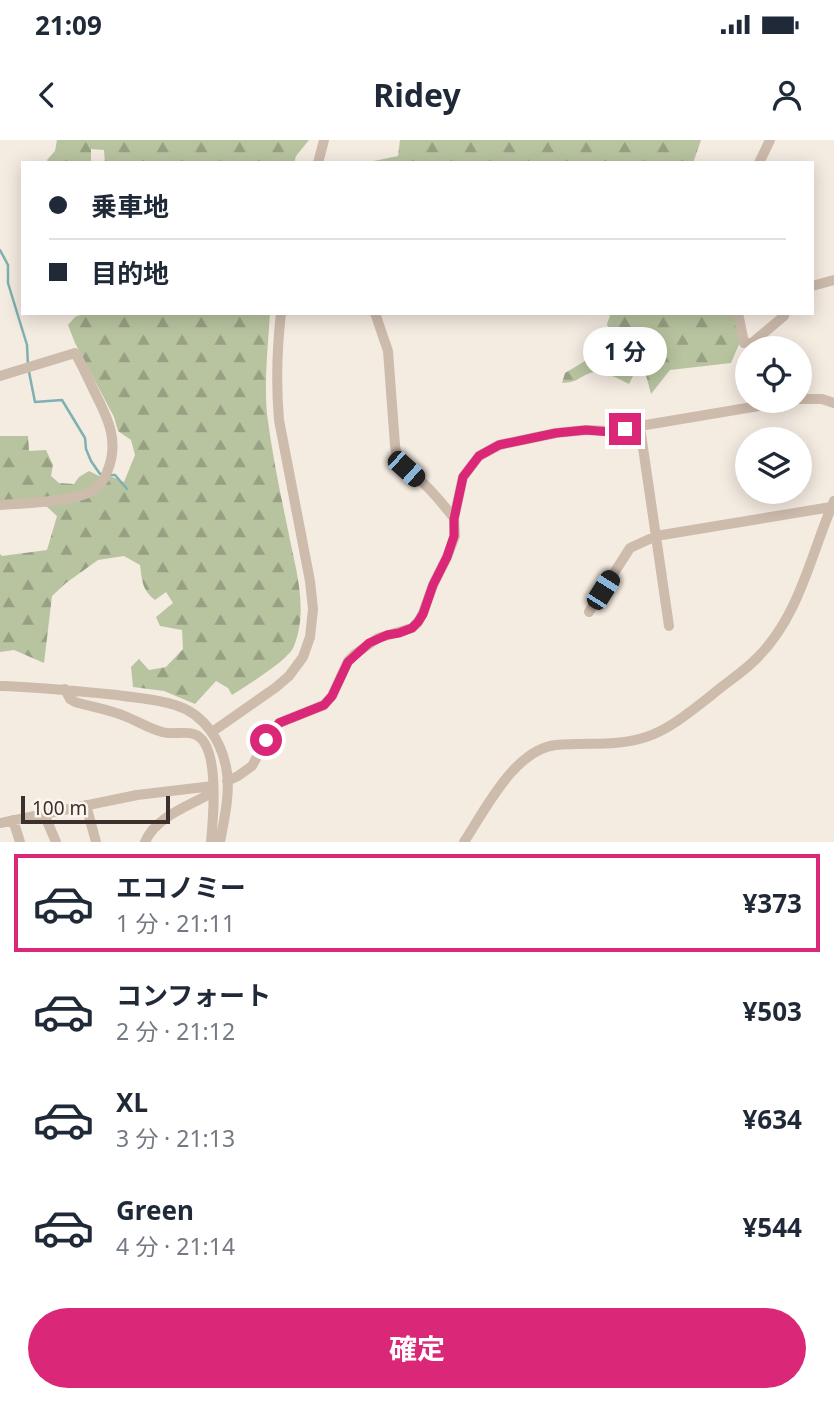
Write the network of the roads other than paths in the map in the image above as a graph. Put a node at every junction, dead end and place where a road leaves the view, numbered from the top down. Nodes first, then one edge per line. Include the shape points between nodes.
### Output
1 (324, 140) edge
2 (770, 140) edge
3 (322, 160) edge
4 (759, 161) edge
5 (834, 280) edge
6 (814, 285) edge
7 (281, 315) edge
8 (376, 315) edge
9 (737, 315) edge
10 (783, 315) edge
11 (0, 376) edge
12 (812, 400) edge
13 (834, 403) edge
14 (735, 410) edge
15 (640, 427) junction
16 (833, 504) edge
17 (0, 505) edge
18 (454, 519) junction
19 (656, 536) junction
20 (589, 612) dead end
21 (669, 626) dead end
22 (0, 686) edge
23 (65, 690) junction
24 (212, 732) junction
25 (227, 781) junction
26 (213, 789) junction
27 (86, 805) junction
28 (44, 814) junction
29 (13, 821) junction
30 (0, 823) edge
31 (20, 842) edge
32 (56, 842) edge
33 (96, 842) edge
34 (145, 842) edge
35 (211, 842) edge
36 (220, 842) edge
37 (464, 842) edge

1 - 3 street
2 - 4 street
5 - 6 street
7 - 24 street via 279,420 310,581 310,637 289,676
8 - 18 street via 388,351 398,464 434,494
9 - 10 street via 744,343 752,343
11 - 17 street via 75,353 109,422 113,447 110,466 96,489 84,495
12 - 13 street
14 - 15 street
15 - 18 street via 556,433 499,445 479,456 463,477
15 - 19 street
16 - 19 street
16 - 37 street via 784,625 758,657 685,716 648,737 614,744 553,745 529,755 508,774
18 - 25 street via 447,557 418,622 378,638 355,654 324,705 279,723 252,766
19 - 20 street via 630,548
19 - 21 street
22 - 23 street
23 - 24 street via 176,705
23 - 26 street via 75,702 162,732 198,736 211,757
24 - 25 street
25 - 36 street
26 - 27 street via 137,795
26 - 34 street via 151,829
26 - 35 street
27 - 28 street
27 - 33 street
28 - 29 street
28 - 32 street
29 - 30 street
29 - 31 street

